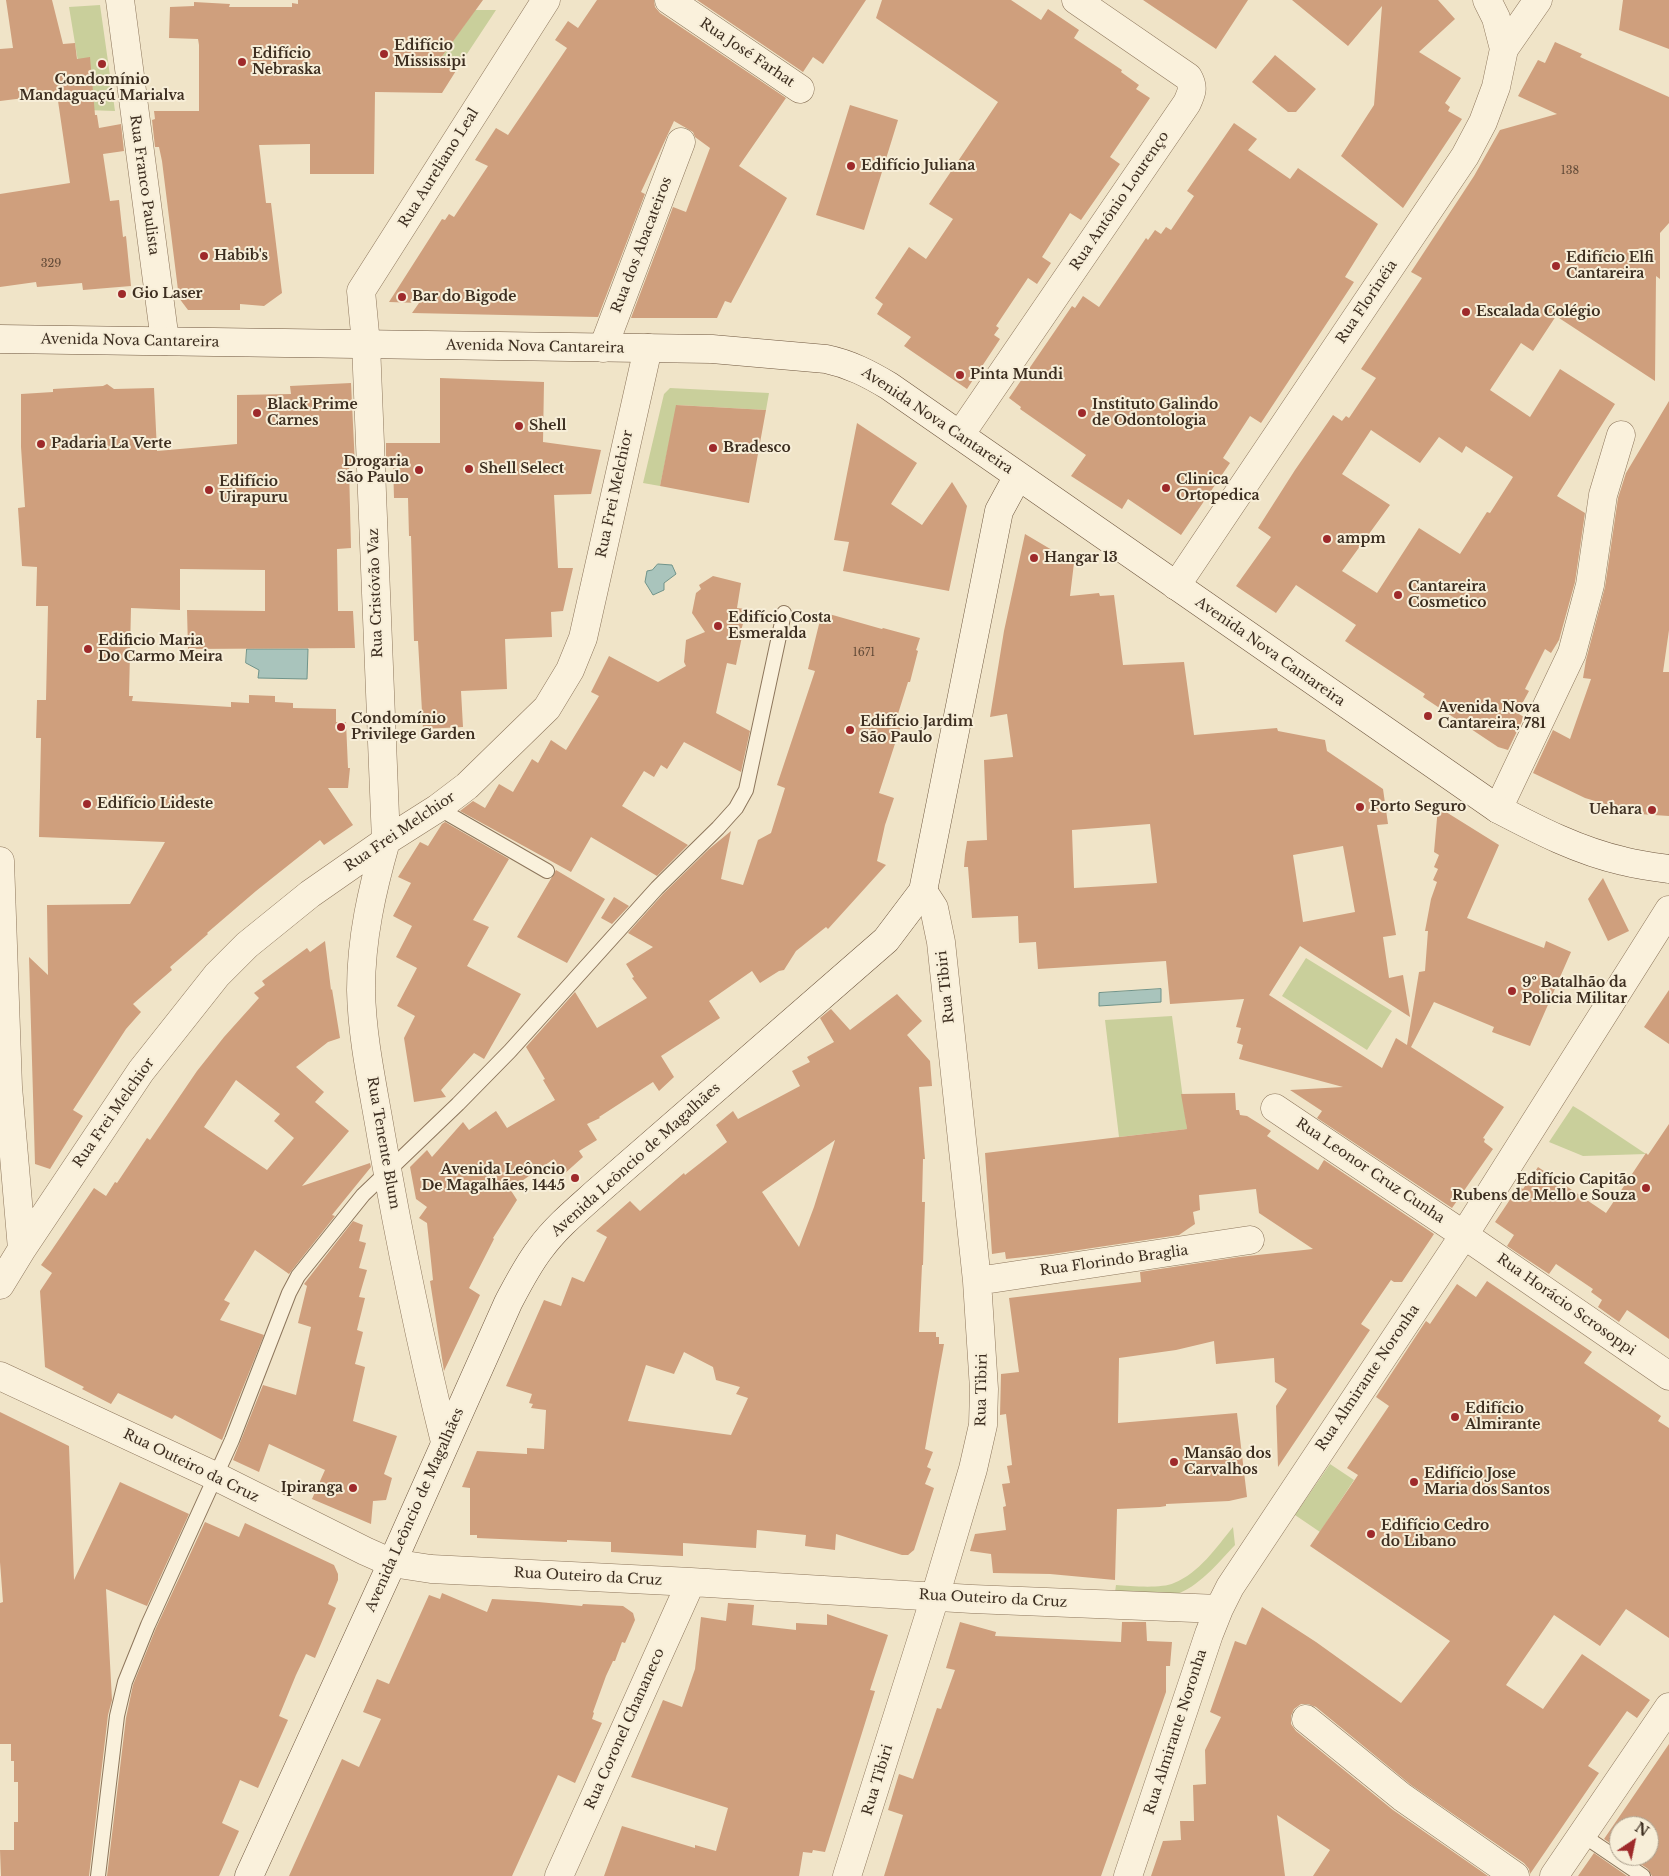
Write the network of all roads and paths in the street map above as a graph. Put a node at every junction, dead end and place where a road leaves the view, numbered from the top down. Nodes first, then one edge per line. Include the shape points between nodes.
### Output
1 (120, 0) edge
2 (546, 0) edge
3 (669, 0) edge
4 (1076, 0) edge
5 (1487, 0) edge
6 (1538, 0) edge
7 (1504, 49) junction
8 (800, 89) dead end
9 (681, 142) dead end
10 (0, 339) edge
11 (165, 341) junction
12 (366, 344) junction
13 (603, 348) junction
14 (648, 348) junction
15 (960, 435) junction
16 (1621, 435) dead end
17 (1018, 476) junction
18 (1176, 586) junction
19 (784, 613) dead end
20 (438, 808) junction
21 (1498, 810) junction
22 (386, 841) junction
23 (0, 861) edge
24 (1669, 869) edge
25 (547, 871) dead end
26 (923, 891) junction
27 (1669, 910) edge
28 (4, 1087) edge
29 (1275, 1108) dead end
30 (387, 1171) junction
31 (1464, 1234) junction
32 (1250, 1240) dead end
33 (22, 1249) junction
34 (977, 1281) junction
35 (0, 1285) edge
36 (0, 1376) edge
37 (1669, 1376) edge
38 (445, 1442) junction
39 (215, 1476) junction
40 (392, 1563) junction
41 (692, 1582) junction
42 (935, 1597) junction
43 (1219, 1609) junction
44 (1669, 1708) edge
45 (1306, 1719) dead end
46 (1581, 1834) junction
47 (98, 1876) edge
48 (248, 1876) edge
49 (559, 1876) edge
50 (847, 1876) edge
51 (1128, 1876) edge
52 (1515, 1876) edge
53 (1554, 1876) edge
54 (1643, 1876) edge

1 - 11 street, Rua Franco Paulista
2 - 12 street, Rua Aureliano Leal via 361,291
3 - 8 street, Rua José Farhat
4 - 15 street, Rua Antônio Lourenço via 1188,77 1192,92
5 - 7 street, Rua Florinéia via 1496,18
6 - 7 street
7 - 18 street, Rua Florinéia via 1496,87 1466,156
9 - 13 street, Rua dos Abacateiros
10 - 11 street, Avenida Nova Cantareira
11 - 12 street, Avenida Nova Cantareira
12 - 13 street, Avenida Nova Cantareira
12 - 22 street, Rua Cristóvão Vaz
13 - 14 street, Avenida Nova Cantareira
14 - 15 street, Avenida Nova Cantareira via 712,349 842,362 889,386
14 - 20 street, Rua Frei Melchior via 583,638 570,670 547,708 467,786
15 - 17 street, Avenida Nova Cantareira
16 - 21 street via 1603,495 1590,584 1572,653
17 - 18 street, Avenida Nova Cantareira
17 - 26 street, Avenida Leôncio de Magalhães via 999,511
18 - 21 street, Avenida Nova Cantareira
19 - 30 lane via 746,790 736,808 657,888 510,1051
20 - 22 street, Rua Frei Melchior
20 - 25 lane
21 - 24 street, Avenida Nova Cantareira via 1584,849 1623,861
22 - 30 street, Rua Tenente Blum via 367,912 362,990 364,1037
22 - 33 street, Rua Frei Melchior via 310,894 246,945 217,975 141,1071
23 - 28 street
26 - 34 street, Rua Tibiri via 934,908 941,942
26 - 38 street, Avenida Leôncio de Magalhães via 886,940 598,1190 541,1247 508,1302
27 - 31 street, Rua Almirante Noronha
28 - 33 street
29 - 31 street, Rua Leonor Cruz Cunha
30 - 38 street, Rua Tenente Blum
30 - 39 lane via 298,1276
31 - 37 street, Rua Horácio Scrosoppi
31 - 43 street, Rua Almirante Noronha via 1246,1562
32 - 34 street, Rua Florindo Braglia
33 - 35 street, Rua Frei Melchior
34 - 42 street, Rua Tibiri via 983,1425
36 - 39 street, Rua Outeiro da Cruz
38 - 40 street, Avenida Leôncio de Magalhães
39 - 40 street, Rua Outeiro da Cruz
39 - 47 lane via 136,1654 119,1702
40 - 41 street, Rua Outeiro da Cruz via 431,1569
40 - 48 street, Avenida Leôncio de Magalhães
41 - 42 street, Rua Outeiro da Cruz
41 - 49 street, Rua Coronel Chananeco
42 - 43 street, Rua Outeiro da Cruz
42 - 50 street, Rua Tibiri
43 - 51 street, Rua Almirante Noronha
44 - 46 street
45 - 52 street via 1402,1797
46 - 53 street
46 - 54 lane

